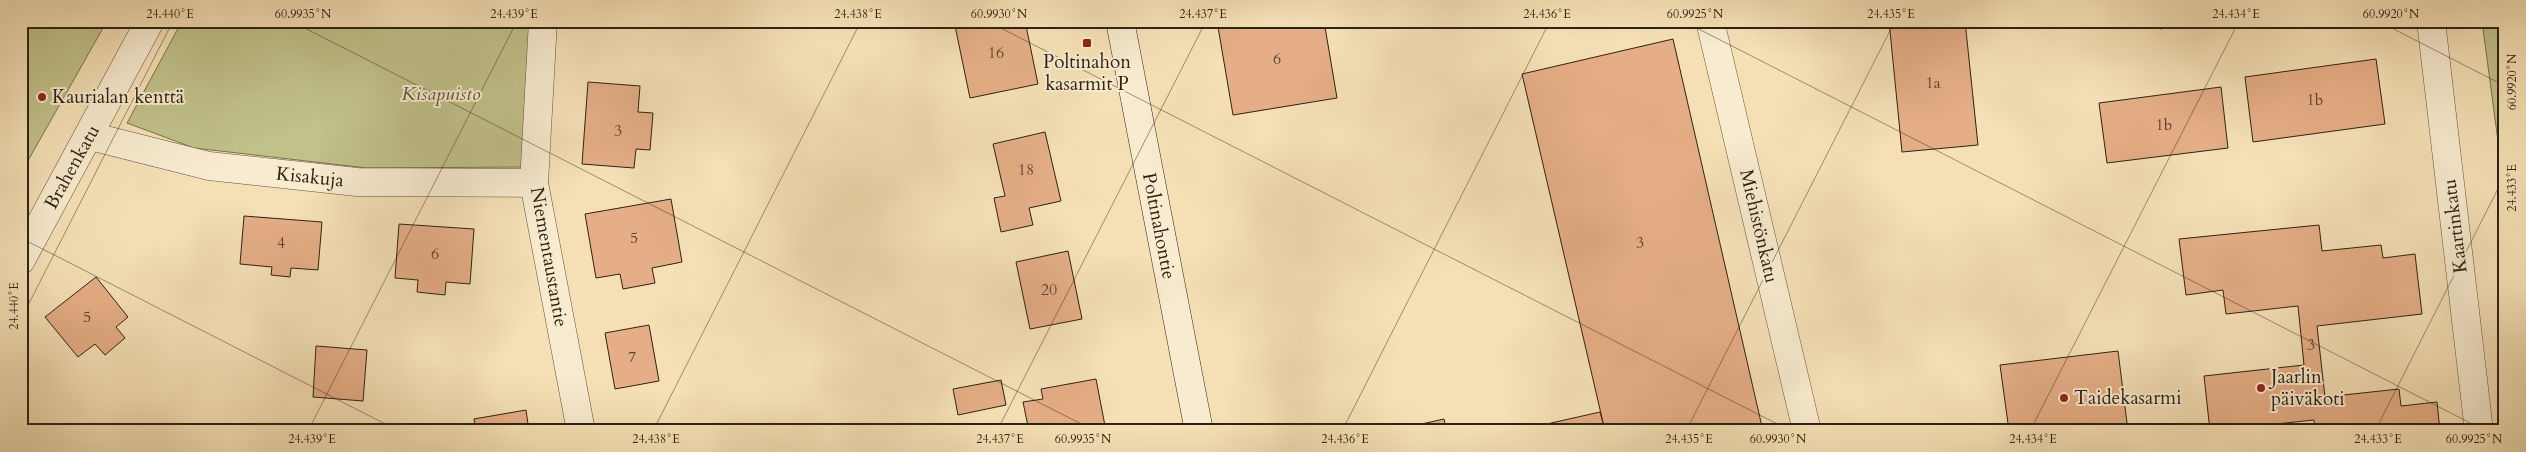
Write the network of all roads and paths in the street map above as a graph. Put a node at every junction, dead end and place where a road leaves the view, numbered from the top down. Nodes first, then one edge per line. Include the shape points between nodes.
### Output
1 (150, 21) edge
2 (544, 21) edge
3 (1120, 21) edge
4 (1710, 21) edge
5 (2431, 21) edge
6 (90, 136) junction
7 (534, 184) junction
8 (21, 260) edge
9 (582, 431) edge
10 (1199, 431) edge
11 (1807, 431) edge
12 (2479, 431) edge

1 - 6 street, Brahenkatu
2 - 7 street, Niementaustantie
3 - 10 street, Poltinahontie
4 - 11 street, Miehistönkatu
5 - 12 street, Kaartinkatu
6 - 7 street, Kisakuja via 209,166 357,182
6 - 8 street, Brahenkatu
7 - 9 street, Niementaustantie

